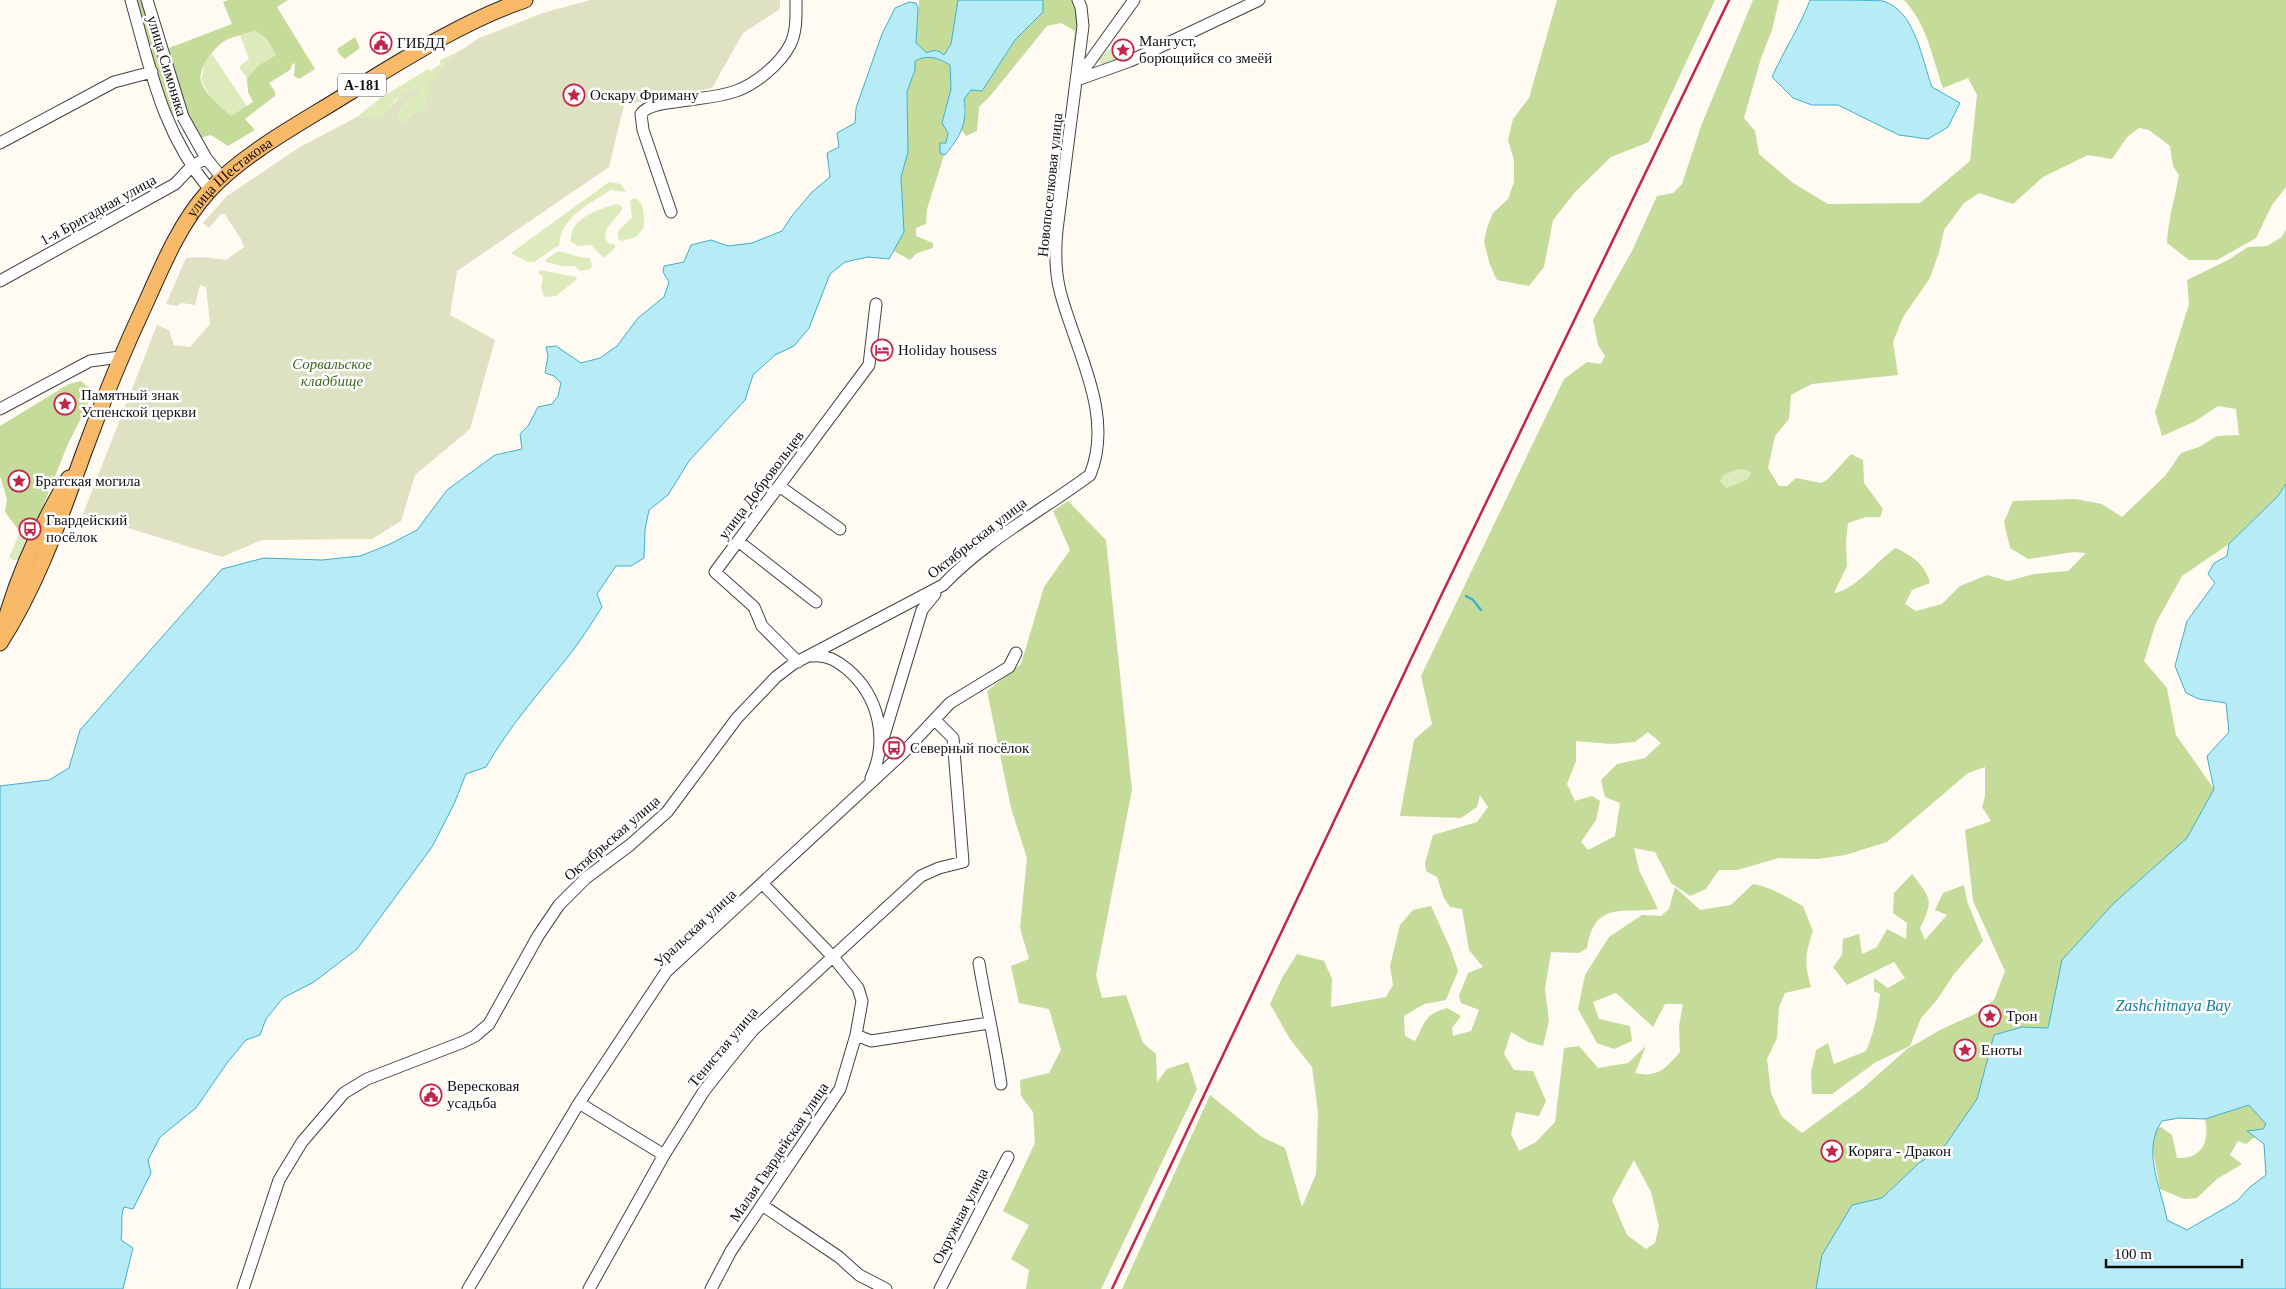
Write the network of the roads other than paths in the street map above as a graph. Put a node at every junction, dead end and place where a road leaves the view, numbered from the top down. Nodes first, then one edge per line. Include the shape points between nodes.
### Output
1 (131, 0) edge
2 (147, 0) edge
3 (525, 0) edge
4 (796, 0) edge
5 (1078, 0) edge
6 (1134, 0) edge
7 (1259, 0) edge
8 (496, 6) edge
9 (152, 72) junction
10 (1077, 80) junction
11 (0, 144) edge
12 (206, 158) junction
13 (192, 168) junction
14 (223, 179) junction
15 (210, 190) junction
16 (671, 212) dead end
17 (0, 282) edge
18 (876, 304) dead end
19 (120, 357) junction
20 (0, 409) edge
21 (1090, 475) joint
22 (779, 486) junction
23 (840, 529) dead end
24 (738, 541) junction
25 (943, 585) junction
26 (816, 602) dead end
27 (0, 642) edge
28 (1016, 653) dead end
29 (811, 656) junction
30 (798, 662) junction
31 (936, 720) junction
32 (879, 752) junction
33 (868, 783) junction
34 (763, 884) junction
35 (833, 957) junction
36 (979, 963) dead end
37 (989, 1022) junction
38 (856, 1035) junction
39 (1001, 1084) dead end
40 (580, 1103) junction
41 (664, 1155) junction
42 (1008, 1157) dead end
43 (762, 1205) junction
44 (243, 1289) edge
45 (468, 1289) edge
46 (589, 1289) edge
47 (711, 1289) edge
48 (886, 1289) edge
49 (940, 1289) edge

1 - 9 street, улица Симоняка
2 - 12 street, улица Симоняка via 183,117
3 - 8 main road, улица Шестакова / А-181
4 - 16 street via 790,46 755,83 734,92 663,104 642,112 643,130
5 - 10 street via 1083,20
6 - 10 street, Новопоселковая улица
7 - 10 street via 1130,61
8 - 14 main road, улица Шестакова / А-181 via 253,154
9 - 11 street via 118,80
9 - 13 street, улица Симоняка via 165,118
10 - 21 street, Новопоселковая улица via 1057,230 1056,262 1060,290 1096,409 1096,459
12 - 13 street, 1-я Бригадная улица
12 - 14 street, улица Симоняка
13 - 15 street, улица Симоняка
13 - 17 street, 1-я Бригадная улица via 175,184
14 - 15 main road, улица Шестакова / А-181
15 - 19 main road, улица Шестакова / А-181 via 177,238
18 - 22 street, улица Добровольцев via 868,366
19 - 20 street via 90,360
19 - 27 main road, А-181 via 85,451 54,501 29,575 9,606
21 - 25 street, Октябрьская улица via 983,549
22 - 23 street
22 - 24 street, улица Добровольцев
24 - 26 street
24 - 30 street, улица Добровольцев via 715,572 754,607 762,626
25 - 29 street, Октябрьская улица
25 - 32 street via 922,610
28 - 31 street, Уральская улица via 1008,667 950,704
29 - 30 street, Октябрьская улица
29 - 32 street via 836,661 864,687 878,720
30 - 44 street, Октябрьская улица via 776,677 737,718 667,812 586,878 559,905 489,1024 463,1042 353,1086 338,1100 302,1142 279,1180
31 - 33 street, Уральская улица
31 - 35 street, Тенистая улица via 953,738 963,862 921,876
32 - 33 street
33 - 34 street, Уральская улица
34 - 35 street, Малая Гвардейская улица
34 - 40 street, Уральская улица via 666,972
35 - 38 street, Малая Гвардейская улица via 858,988 862,1000
35 - 41 street, Тенистая улица via 753,1030 704,1091
36 - 37 street
37 - 38 street via 871,1041
37 - 39 street
38 - 43 street, Малая Гвардейская улица via 840,1089
40 - 41 street
40 - 45 street, Уральская улица
41 - 46 street, Тенистая улица
42 - 49 street, Окружная улица
43 - 47 street, Малая Гвардейская улица via 731,1251
43 - 48 street via 839,1257 859,1275

